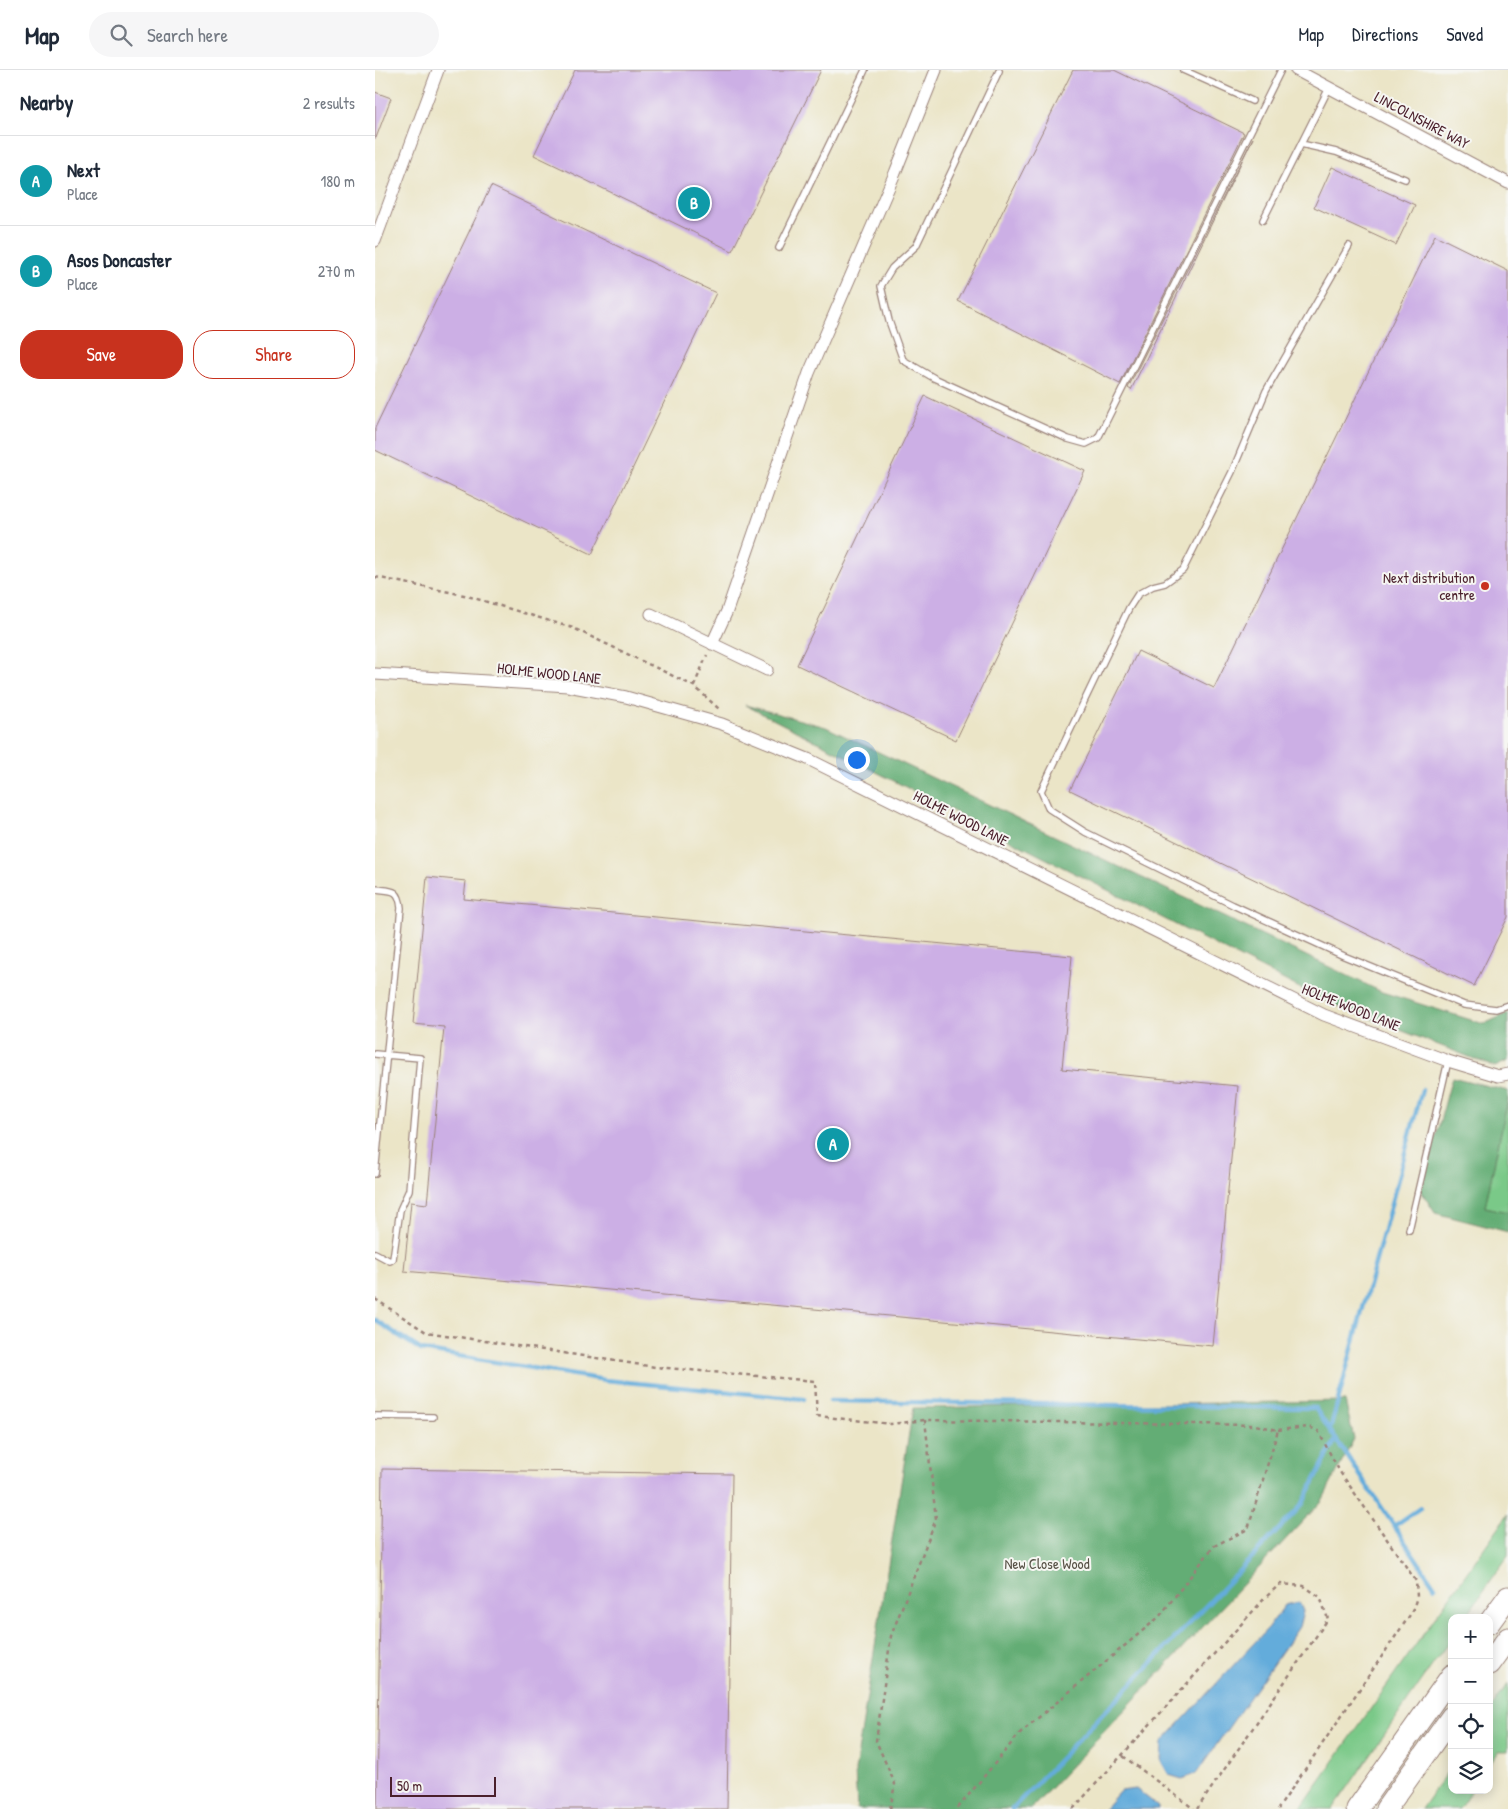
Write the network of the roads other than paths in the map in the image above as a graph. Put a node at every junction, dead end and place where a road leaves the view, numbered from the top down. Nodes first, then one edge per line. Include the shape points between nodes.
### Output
1 (865, 70) edge
2 (936, 70) edge
3 (1183, 70) edge
4 (1281, 70) edge
5 (1296, 70) edge
6 (435, 71) edge
7 (999, 71) dead end
8 (1329, 88) junction
9 (1252, 101) dead end
10 (1301, 144) junction
11 (1405, 179) dead end
12 (1508, 183) edge
13 (1263, 220) dead end
14 (375, 241) edge
15 (1349, 246) dead end
16 (779, 248) dead end
17 (651, 614) dead end
18 (712, 644) junction
19 (767, 670) dead end
20 (375, 674) edge
21 (375, 889) edge
22 (1508, 1005) edge
23 (375, 1054) edge
24 (387, 1055) junction
25 (1448, 1061) junction
26 (1508, 1074) edge
27 (375, 1174) edge
28 (1409, 1230) dead end
29 (375, 1253) edge
30 (375, 1416) edge
31 (433, 1417) dead end
32 (1508, 1596) edge
33 (1493, 1617) edge
34 (1508, 1638) edge
35 (1493, 1659) edge
36 (1448, 1681) edge
37 (1448, 1722) edge
38 (1357, 1809) edge
39 (1386, 1809) edge

1 - 16 lane
2 - 18 street via 809,373 727,611
3 - 9 lane
4 - 7 lane via 1098,438 1086,444 1067,439 903,360 887,312 881,286 892,268 916,246
5 - 8 street, LINCOLNSHIRE WAY
6 - 14 street
8 - 10 lane
8 - 12 street, LINCOLNSHIRE WAY
10 - 11 lane via 1337,152
10 - 13 lane
15 - 22 lane via 1266,391 1183,570 1165,583 1139,594 1129,608 1041,791 1049,810 1085,832 1233,905 1464,1005 1495,1009
17 - 18 street
18 - 19 street
20 - 25 street, HOLME WOOD LANE via 568,686 626,697 722,724 809,759 1324,1015
21 - 24 lane via 394,891 398,894 401,908
23 - 24 lane
24 - 27 lane
24 - 29 lane via 420,1058 409,1190 400,1210 393,1259 385,1260
25 - 26 street, HOLME WOOD LANE via 1498,1076
25 - 28 lane
30 - 31 lane
32 - 33 highway
34 - 35 highway
36 - 38 highway
37 - 39 highway

